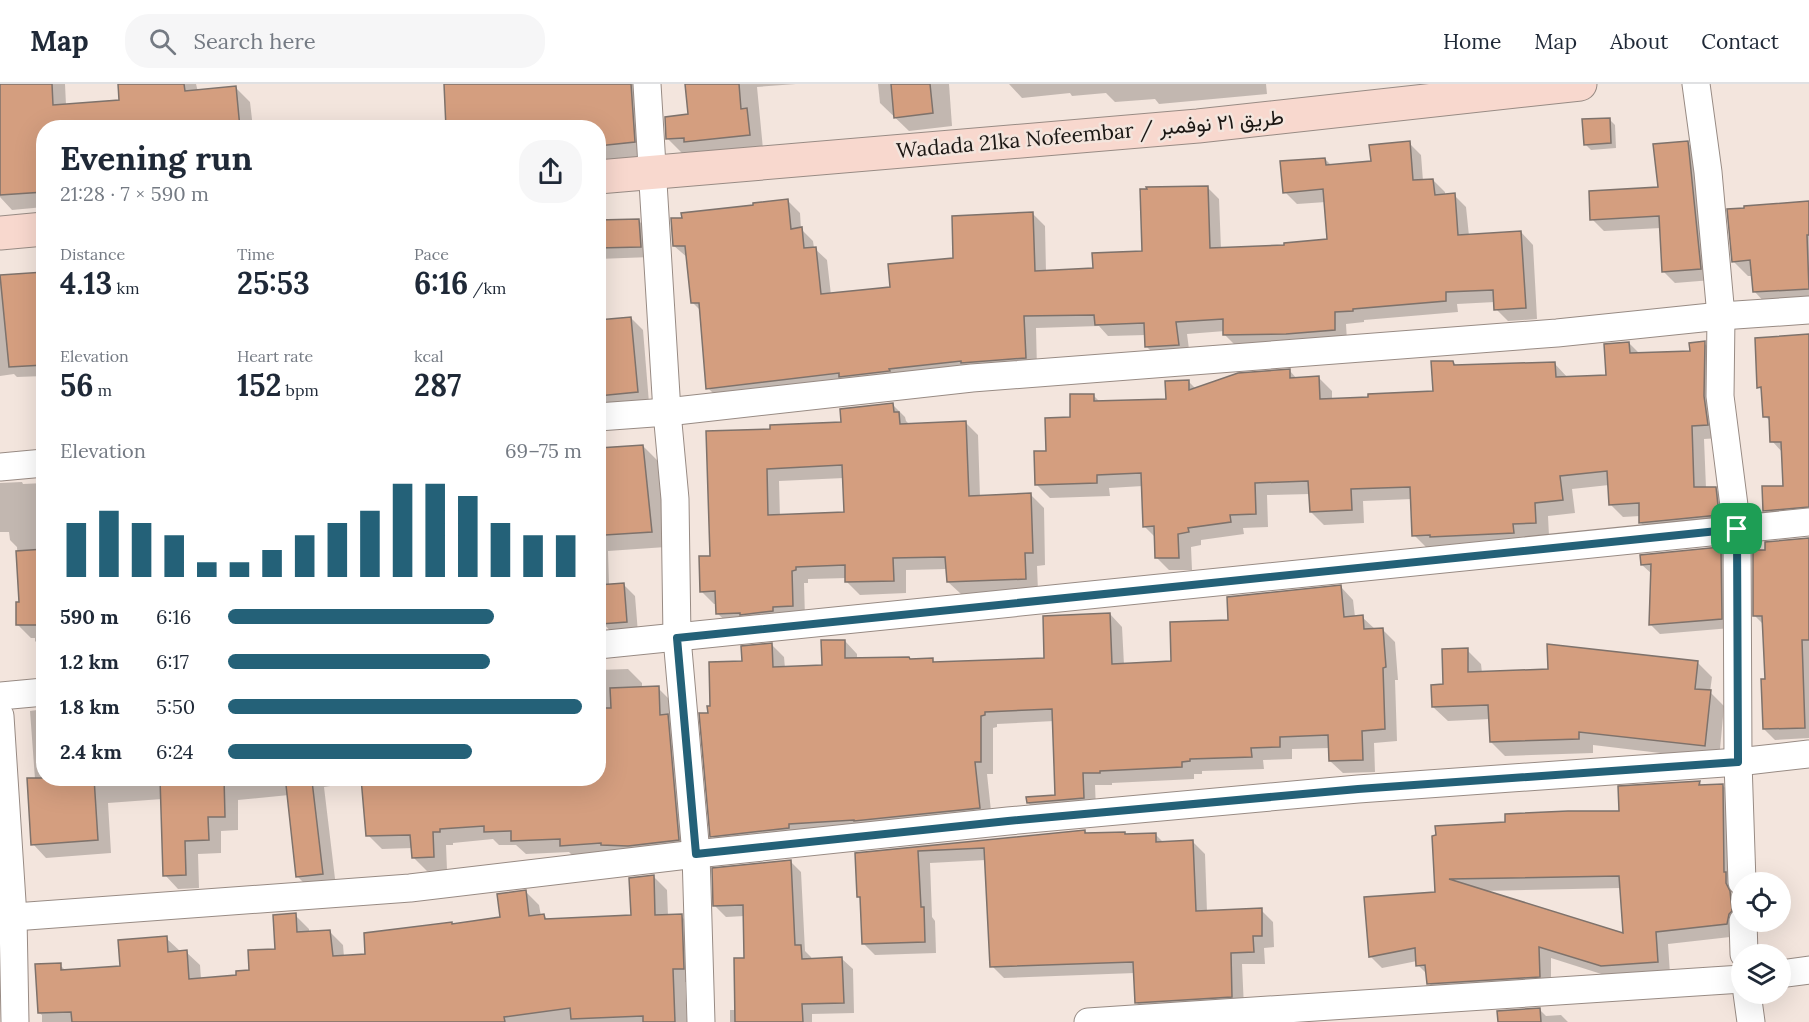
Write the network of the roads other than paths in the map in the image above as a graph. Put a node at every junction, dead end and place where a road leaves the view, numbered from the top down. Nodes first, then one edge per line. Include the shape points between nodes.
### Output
1 (647, 84) edge
2 (1580, 84) edge
3 (1696, 84) edge
4 (653, 172) junction
5 (606, 176) edge
6 (36, 230) edge
7 (0, 232) edge
8 (1809, 310) edge
9 (1721, 316) junction
10 (667, 412) junction
11 (606, 416) edge
12 (36, 464) edge
13 (0, 467) edge
14 (1809, 522) edge
15 (1737, 529) junction
16 (677, 638) junction
17 (606, 644) edge
18 (36, 694) edge
19 (0, 696) edge
20 (0, 716) edge
21 (1809, 754) edge
22 (1738, 762) junction
23 (696, 854) junction
24 (1742, 872) edge
25 (6, 918) edge
26 (1809, 970) edge
27 (1791, 972) edge
28 (1731, 980) edge
29 (1749, 1004) edge
30 (15, 1022) edge
31 (701, 1022) edge
32 (1088, 1022) edge
33 (1751, 1022) edge

1 - 4 street
2 - 4 street, Wadada 21ka Nofeembar / طريق ٢١ نوفمبر via 1198,126
3 - 9 street
4 - 5 street, Wadada 21ka Nofeembar / طريق ٢١ نوفمبر
4 - 10 street
6 - 7 street
8 - 9 street
9 - 10 street via 1557,333 972,378
9 - 15 street via 1720,396
10 - 11 street
10 - 16 street via 675,499
12 - 13 street
14 - 15 street
15 - 16 street
15 - 22 street
16 - 17 street
16 - 23 street
18 - 19 street
20 - 25 street
21 - 22 street
22 - 23 street via 1358,789
22 - 24 street
23 - 25 street via 410,888
23 - 31 street
25 - 30 street
26 - 27 street
28 - 32 street
29 - 33 street

